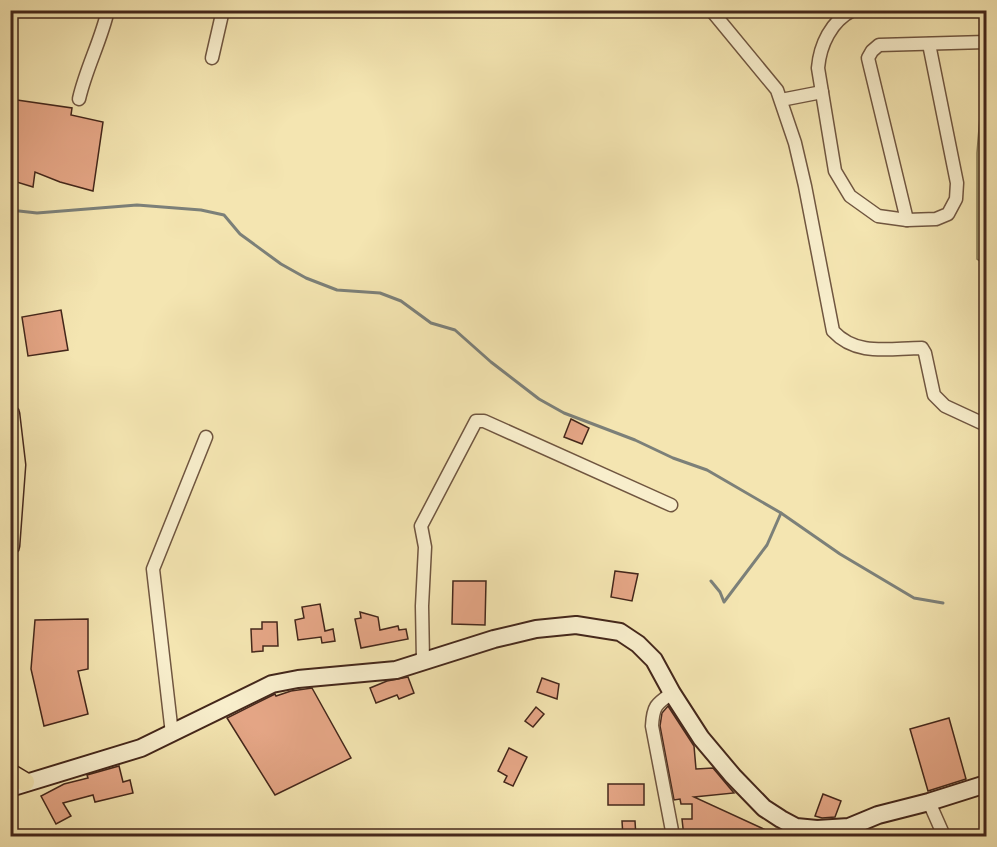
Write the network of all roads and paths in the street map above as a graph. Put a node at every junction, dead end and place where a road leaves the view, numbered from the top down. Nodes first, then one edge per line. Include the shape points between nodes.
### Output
1 (108, 10) edge
2 (223, 10) edge
3 (711, 10) edge
4 (853, 10) edge
5 (987, 42) edge
6 (929, 44) junction
7 (212, 58) dead end
8 (822, 92) junction
9 (80, 99) dead end
10 (781, 100) junction
11 (906, 220) junction
12 (10, 414) edge
13 (987, 425) edge
14 (206, 437) dead end
15 (671, 504) dead end
16 (10, 546) edge
17 (423, 661) junction
18 (672, 693) junction
19 (172, 734) junction
20 (15, 781) edge
21 (987, 784) edge
22 (929, 802) junction
23 (797, 832) edge
24 (673, 837) edge
25 (944, 837) edge

1 - 9 street
2 - 7 street
3 - 10 street via 765,74
4 - 8 street via 824,39 818,68
5 - 6 street
6 - 11 street via 957,183 956,199 948,214 936,219
6 - 11 street via 879,45 868,58
8 - 10 street
8 - 11 street via 835,171 850,196 878,216
10 - 13 street via 805,186 833,330 849,345 862,349 922,348 934,395 945,406
12 - 16 main road via 16,465
14 - 19 street via 153,569
15 - 17 street via 484,421 477,422 421,526 425,547
17 - 18 main road via 536,629 576,625 620,632 638,644 654,660
17 - 19 main road via 396,670 272,684
18 - 23 main road via 701,738 733,776 764,808
18 - 24 street via 656,704 652,726
19 - 20 main road via 74,770
21 - 22 main road
22 - 23 main road via 849,826
22 - 25 street

